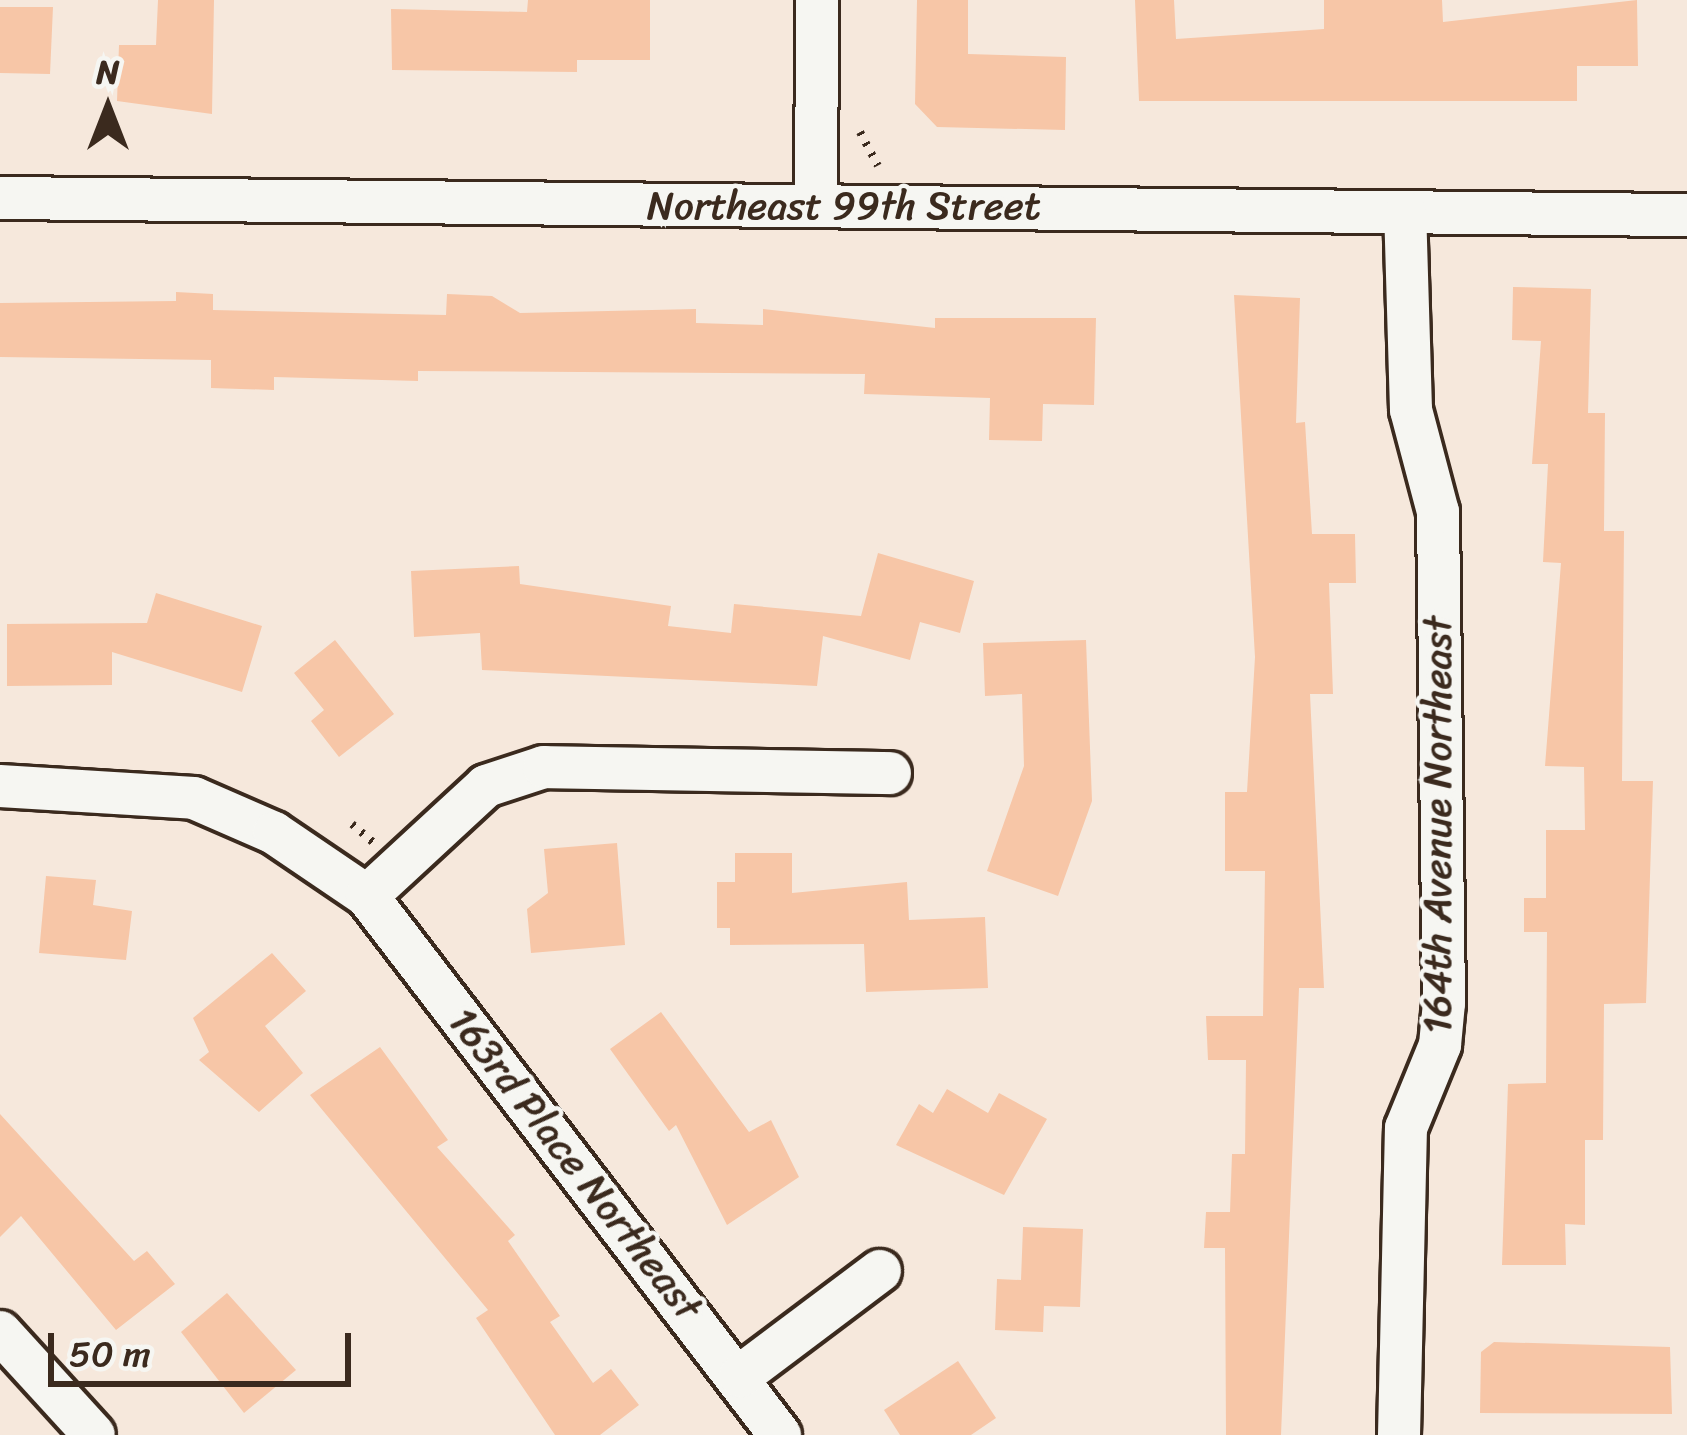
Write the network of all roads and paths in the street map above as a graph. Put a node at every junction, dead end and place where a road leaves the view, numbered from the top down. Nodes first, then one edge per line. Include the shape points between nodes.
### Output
1 (817, 0) edge
2 (858, 121) dead end
3 (893, 173) dead end
4 (0, 198) edge
5 (816, 206) junction
6 (1405, 213) junction
7 (1687, 215) edge
8 (890, 773) dead end
9 (0, 786) edge
10 (367, 896) junction
11 (880, 1270) dead end
12 (0, 1332) edge
13 (740, 1376) junction
14 (94, 1435) edge
15 (780, 1435) edge
16 (1399, 1435) edge

1 - 5 street
2 - 3 path via 867,154
4 - 5 street, Northeast 99th Street
5 - 6 street, Northeast 99th Street
6 - 7 street, Northeast 99th Street
6 - 16 street, 164th Avenue Northeast via 1411,410 1438,512 1444,1004 1440,1045 1406,1128
8 - 10 street via 544,767 487,786
9 - 10 street, 163rd Place Northeast via 194,798 274,833
10 - 13 street, 163rd Place Northeast
11 - 13 street
12 - 14 street
13 - 15 street, 163rd Place Northeast

